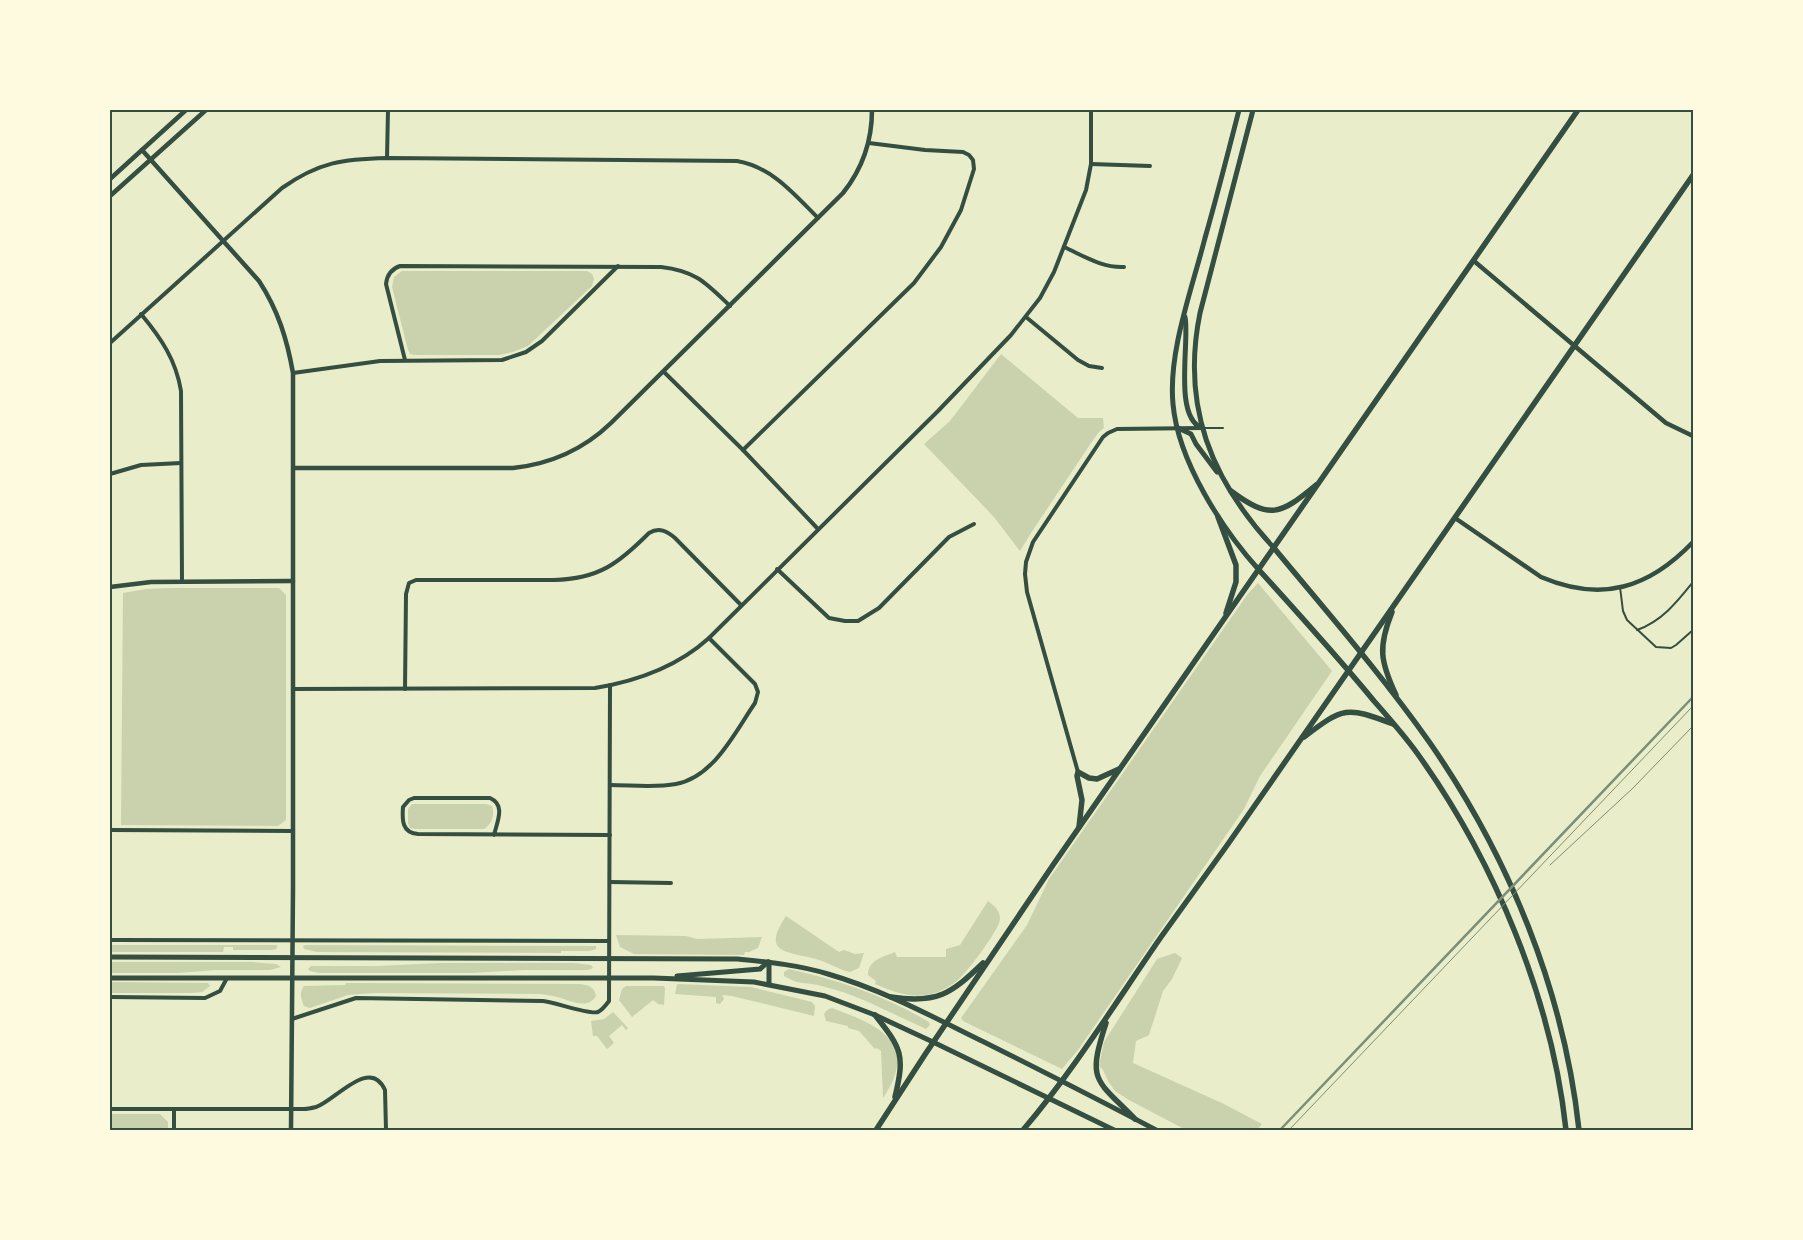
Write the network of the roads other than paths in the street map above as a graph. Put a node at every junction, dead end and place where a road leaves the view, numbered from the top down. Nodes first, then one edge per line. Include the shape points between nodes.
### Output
1 (186, 110) edge
2 (206, 110) edge
3 (388, 110) edge
4 (872, 110) edge
5 (1091, 110) edge
6 (1239, 110) edge
7 (1253, 110) edge
8 (1578, 110) edge
9 (869, 142) junction
10 (142, 150) junction
11 (387, 158) junction
12 (151, 159) junction
13 (1091, 164) junction
14 (1150, 166) dead end
15 (1693, 176) edge
16 (110, 179) edge
17 (110, 196) edge
18 (818, 218) junction
19 (223, 240) junction
20 (1064, 247) junction
21 (1474, 261) junction
22 (618, 266) junction
23 (1124, 267) dead end
24 (730, 306) junction
25 (141, 314) junction
26 (1184, 314) junction
27 (1026, 318) junction
28 (110, 343) edge
29 (1574, 346) junction
30 (405, 360) junction
31 (1102, 368) dead end
32 (664, 372) junction
33 (293, 373) junction
34 (1178, 428) junction
35 (1202, 428) junction
36 (1223, 428) dead end
37 (1693, 436) edge
38 (742, 450) junction
39 (182, 463) junction
40 (294, 468) junction
41 (110, 474) edge
42 (1321, 481) junction
43 (1229, 489) junction
44 (1218, 517) junction
45 (1455, 518) junction
46 (974, 524) dead end
47 (818, 529) junction
48 (1693, 542) edge
49 (1274, 548) junction
50 (777, 569) junction
51 (1259, 570) junction
52 (293, 581) junction
53 (182, 582) junction
54 (1693, 582) edge
55 (110, 587) edge
56 (1620, 587) junction
57 (1397, 601) junction
58 (741, 605) junction
59 (1224, 620) junction
60 (1637, 630) junction
61 (1693, 630) edge
62 (709, 638) junction
63 (1360, 653) junction
64 (1349, 670) junction
65 (610, 686) junction
66 (293, 688) junction
67 (405, 689) junction
68 (1400, 704) junction
69 (1395, 725) junction
70 (1300, 740) junction
71 (1121, 768) junction
72 (1078, 772) junction
73 (610, 785) junction
74 (1078, 829) junction
75 (110, 830) edge
76 (293, 830) junction
77 (494, 835) junction
78 (610, 835) junction
79 (610, 882) junction
80 (670, 882) dead end
81 (110, 940) edge
82 (292, 941) junction
83 (609, 941) junction
84 (992, 955) junction
85 (110, 957) edge
86 (292, 957) junction
87 (609, 959) junction
88 (769, 962) junction
89 (110, 978) edge
90 (227, 978) junction
91 (292, 978) junction
92 (609, 978) junction
93 (654, 978) junction
94 (769, 984) junction
95 (110, 997) edge
96 (891, 997) junction
97 (876, 1016) junction
98 (1108, 1017) junction
99 (292, 1019) junction
100 (946, 1024) junction
101 (933, 1042) junction
102 (1062, 1080) junction
103 (1048, 1099) junction
104 (894, 1101) junction
105 (110, 1109) edge
106 (174, 1109) junction
107 (291, 1109) junction
108 (1135, 1119) junction
109 (174, 1130) edge
110 (291, 1130) edge
111 (386, 1130) edge
112 (876, 1130) edge
113 (1023, 1130) edge
114 (1114, 1130) edge
115 (1156, 1130) edge
116 (1566, 1130) edge
117 (1579, 1130) edge

1 - 10 street
2 - 12 street
3 - 11 street
4 - 9 street
5 - 13 street
6 - 26 main road
7 - 35 main road via 1195,339 1194,385
8 - 21 main road
9 - 18 street via 861,166 848,187
9 - 38 street via 969,155 974,169 961,210 941,247 914,283
10 - 12 street
10 - 16 street
11 - 18 street via 737,161 761,168 776,177
11 - 19 street via 343,160 311,170 282,188
12 - 17 street
12 - 19 street
13 - 14 street
13 - 20 street via 1083,199
15 - 29 main road
18 - 24 street
19 - 25 street
19 - 33 street via 259,281 276,310 286,336
20 - 23 street via 1104,265
20 - 27 street via 1047,287
21 - 29 street
21 - 42 main road
22 - 24 street via 661,267 689,273
22 - 30 street via 542,341 526,352 494,360
22 - 30 street via 404,266 394,269 389,274 387,290
24 - 32 street
25 - 28 street
25 - 39 street via 165,345 177,371 181,391
26 - 34 main road via 1172,387
26 - 35 main road via 1187,325 1185,387 1191,418 1196,426
27 - 31 street via 1082,363
27 - 47 street via 938,411
29 - 37 street via 1666,424
29 - 45 main road
30 - 33 street
32 - 38 street
32 - 40 street via 595,437 560,457 532,465 502,468
33 - 40 street
34 - 35 street
34 - 43 main road via 1191,434
34 - 44 main road via 1196,478
34 - 72 street via 1121,428 1103,437 1027,555 1025,574 1028,592
35 - 36 lane
35 - 43 main road
38 - 47 street
39 - 41 street via 141,465
39 - 53 street
40 - 52 street
42 - 43 main road via 1291,504 1273,510 1255,508
42 - 49 main road
43 - 49 main road
44 - 51 main road
44 - 59 main road via 1236,565 1236,582
45 - 56 street via 1541,577 1557,584 1595,591
45 - 57 main road
46 - 50 street via 949,537 879,608 853,621 829,618
47 - 50 street
48 - 56 street via 1653,576
49 - 51 main road
49 - 63 main road
50 - 58 street
51 - 59 main road
51 - 64 main road
52 - 53 street
52 - 66 street
53 - 55 street
54 - 60 lane via 1654,623
56 - 60 lane via 1623,611
57 - 63 main road
57 - 68 main road via 1384,630 1382,653
58 - 62 street
58 - 67 street via 675,538 662,530 649,533 612,566 576,578 419,579 409,583 406,594
59 - 71 main road
60 - 61 lane via 1656,647 1665,648 1676,645
62 - 65 street via 667,667 642,678
62 - 73 street via 755,684 758,692 755,703 717,757 699,775 672,785
63 - 64 main road
63 - 68 main road
64 - 69 main road
64 - 70 main road
65 - 67 street
65 - 73 street
66 - 67 street
66 - 76 street
68 - 117 main road via 1449,772 1487,838 1531,932 1559,1021
69 - 70 main road via 1348,711 1333,716
69 - 116 main road via 1417,753 1477,848 1504,905 1546,1025
70 - 98 main road
71 - 72 main road via 1096,779
71 - 74 main road
72 - 74 main road via 1082,800
73 - 78 street
74 - 84 main road
75 - 76 street
76 - 82 street
77 - 77 street via 413,834 404,826 403,807 414,798 490,798 500,810
77 - 78 street
78 - 79 street
79 - 80 street
79 - 83 street
81 - 82 street
82 - 83 street
82 - 86 street
83 - 87 street
84 - 96 main road via 951,991 924,999
84 - 100 main road
85 - 86 main road
86 - 87 main road
86 - 91 street
87 - 88 main road
87 - 92 street
88 - 93 main road via 760,969
88 - 94 main road
88 - 96 main road via 827,973
89 - 90 main road
90 - 91 main road
90 - 95 street via 220,991 206,998
91 - 92 main road
91 - 99 street
92 - 93 main road
92 - 99 street via 610,1001 599,1012 590,1013 543,1001 356,998
93 - 94 main road
94 - 97 main road via 824,996
96 - 100 main road
97 - 101 main road
97 - 104 main road via 899,1049 901,1073
98 - 102 main road
98 - 108 main road via 1097,1051 1096,1072 1100,1084
99 - 107 street
100 - 101 main road
100 - 102 main road
101 - 103 main road
101 - 104 main road
102 - 103 main road
102 - 108 main road
103 - 113 main road
103 - 114 main road
104 - 112 main road
105 - 106 street
106 - 107 street
106 - 109 street
107 - 110 street
107 - 111 street via 317,1107 360,1079 369,1077 383,1084
108 - 115 main road

